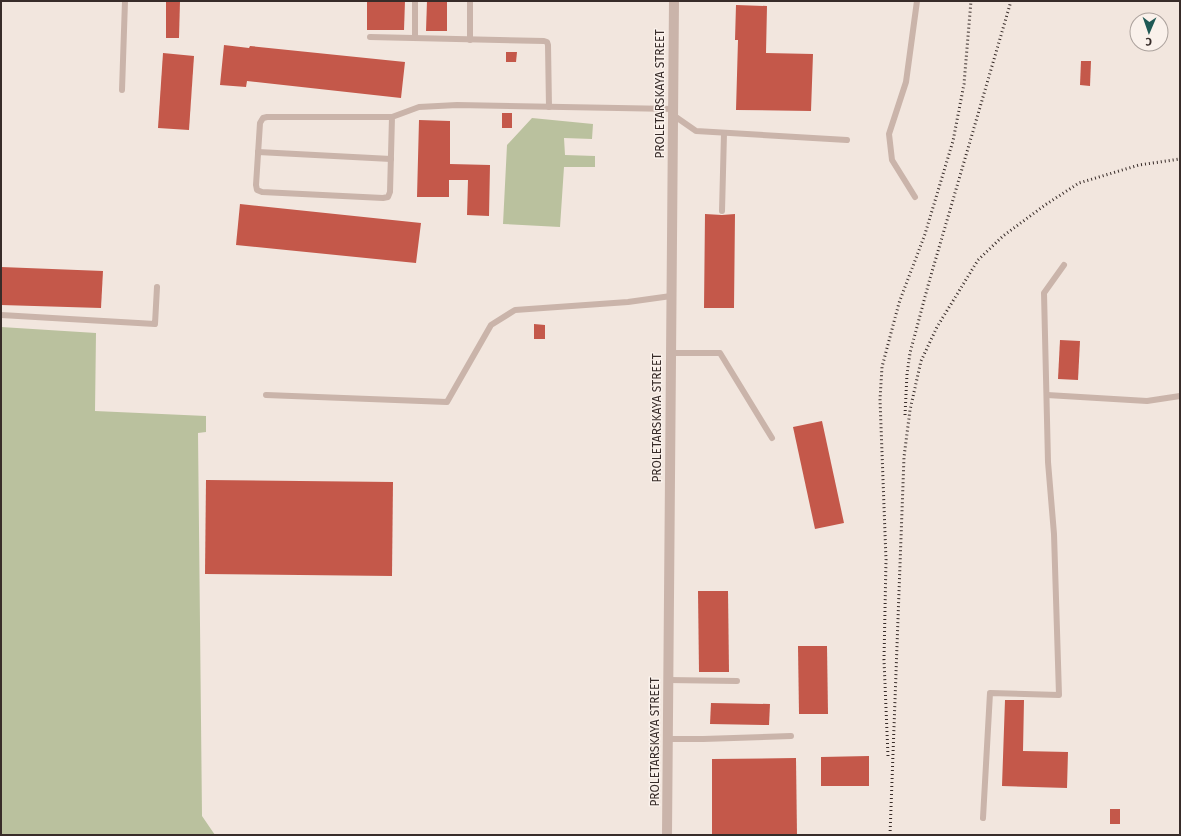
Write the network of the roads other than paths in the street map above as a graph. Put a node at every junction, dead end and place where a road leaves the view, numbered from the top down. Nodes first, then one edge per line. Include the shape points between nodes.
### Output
1 (125, 1) edge
2 (415, 1) edge
3 (470, 1) edge
4 (674, 1) edge
5 (917, 1) edge
6 (370, 37) dead end
7 (415, 38) junction
8 (470, 40) junction
9 (122, 90) dead end
10 (550, 107) junction
11 (673, 112) junction
12 (392, 117) junction
13 (724, 133) junction
14 (847, 140) dead end
15 (258, 152) junction
16 (391, 159) junction
17 (916, 197) dead end
18 (722, 211) dead end
19 (1064, 265) dead end
20 (157, 286) dead end
21 (671, 296) junction
22 (1, 316) edge
23 (671, 353) junction
24 (266, 395) dead end
25 (1047, 395) junction
26 (1180, 396) edge
27 (772, 438) dead end
28 (668, 680) junction
29 (737, 681) dead end
30 (791, 736) dead end
31 (668, 739) junction
32 (983, 818) dead end
33 (667, 835) edge

1 - 9 lane
2 - 7 lane
3 - 8 lane
4 - 11 street, PROLETARSKAYA STREET
5 - 17 lane via 906,82 889,134 892,160
6 - 7 lane
7 - 8 lane
8 - 10 lane via 547,42
10 - 11 lane
10 - 12 lane via 419,107
11 - 13 lane via 696,132
11 - 21 street, PROLETARSKAYA STREET
12 - 15 lane via 267,116 262,118 260,123
12 - 16 lane
13 - 14 lane
13 - 18 lane
15 - 16 lane
15 - 16 lane via 256,185 257,190 262,192 383,198 390,192
19 - 25 lane via 1044,293
20 - 22 lane via 156,324
21 - 23 street, PROLETARSKAYA STREET
21 - 24 lane via 628,302 515,310 491,325 447,402
23 - 27 lane via 720,353
23 - 28 street, PROLETARSKAYA STREET
25 - 26 lane via 1146,401
25 - 32 lane via 1059,695 990,693
28 - 29 lane
28 - 31 street, PROLETARSKAYA STREET
30 - 31 lane
31 - 33 street, PROLETARSKAYA STREET

